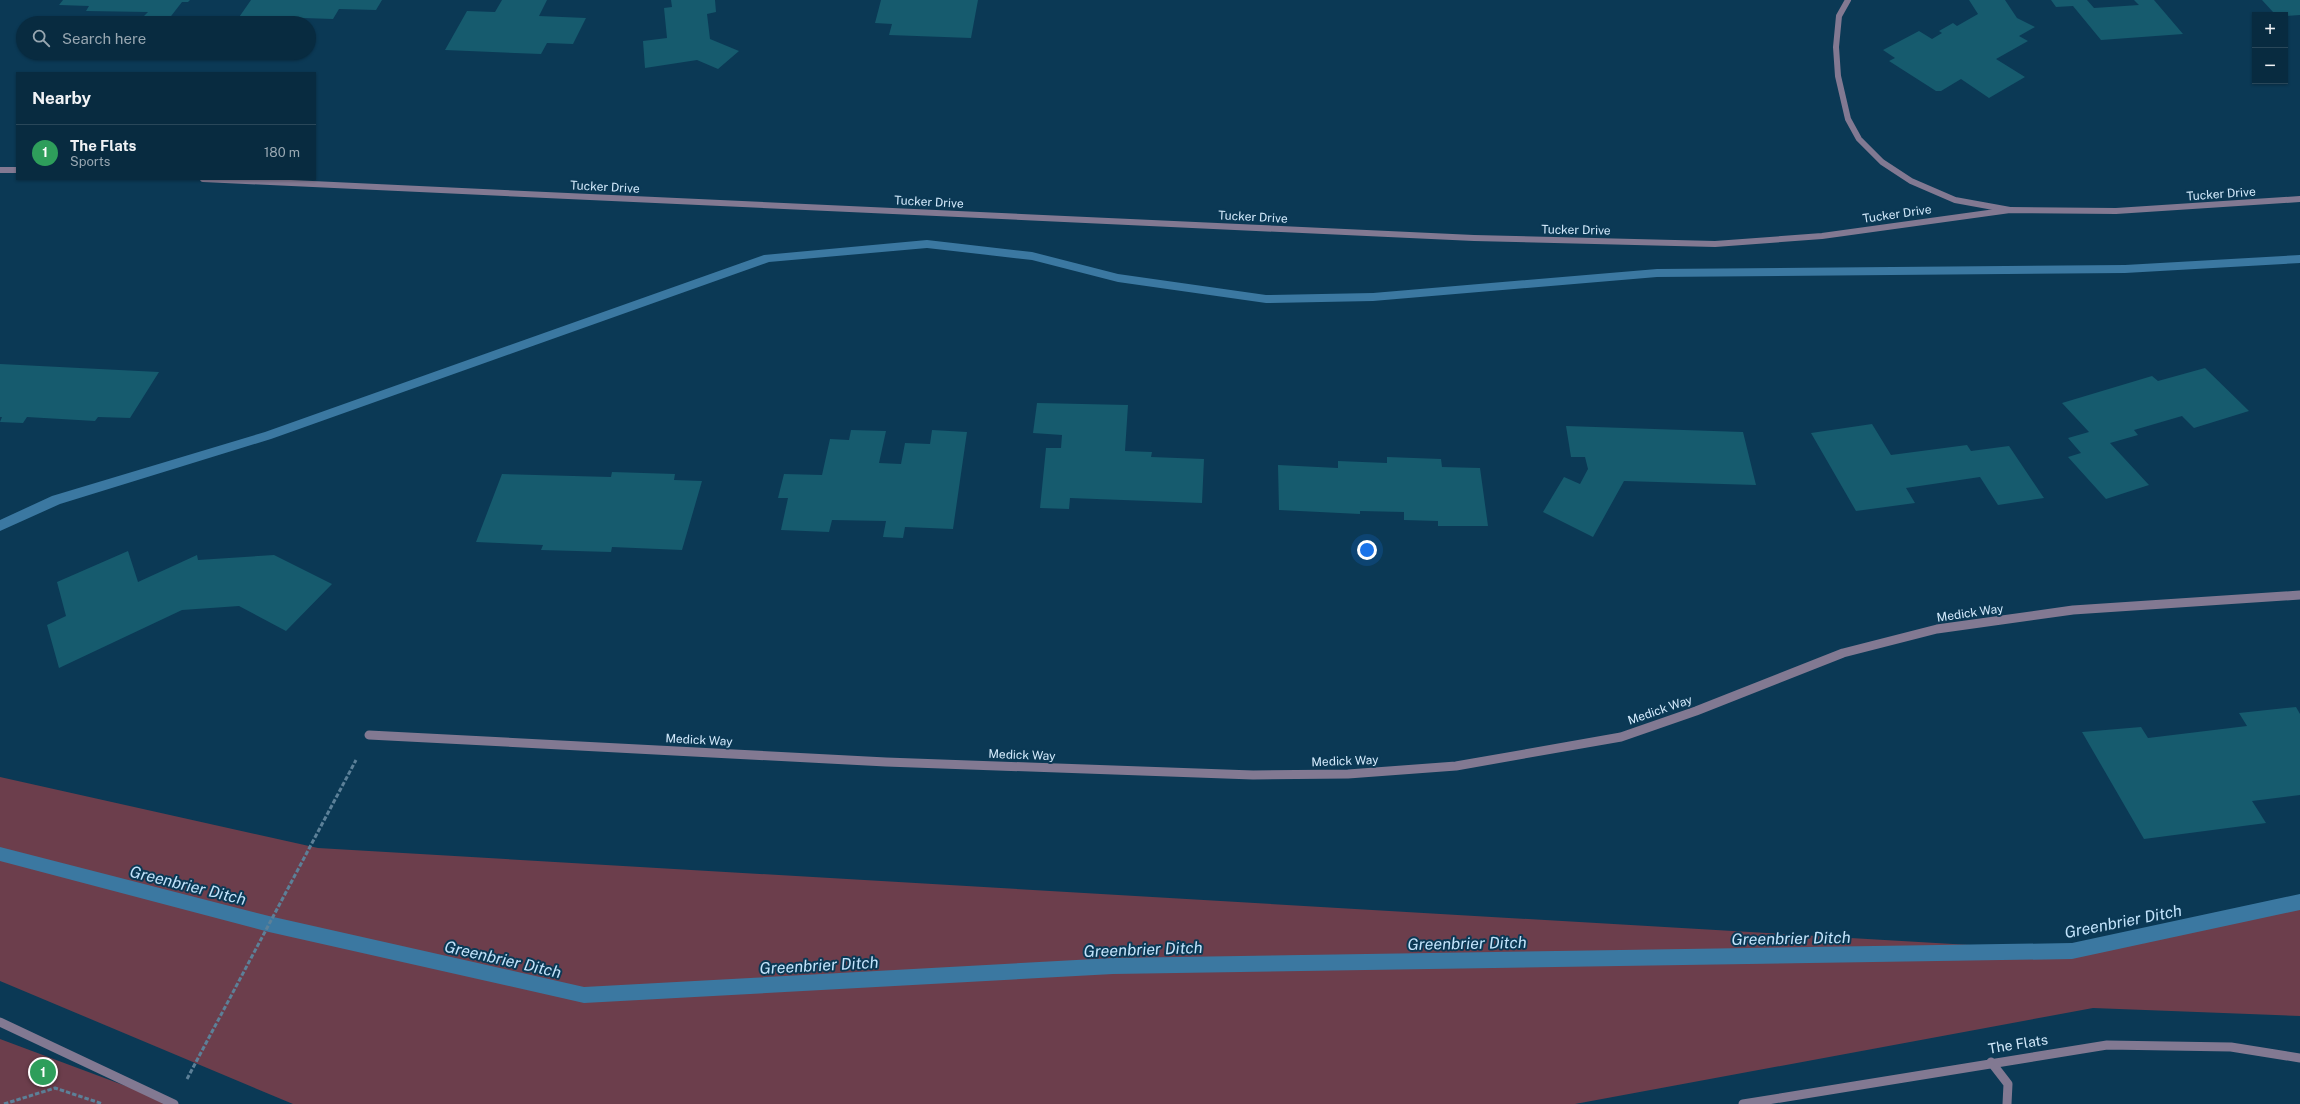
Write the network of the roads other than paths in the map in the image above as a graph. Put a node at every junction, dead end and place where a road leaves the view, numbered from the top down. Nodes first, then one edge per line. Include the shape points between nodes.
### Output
1 (1848, 0) edge
2 (0, 170) edge
3 (16, 170) edge
4 (225, 180) edge
5 (2300, 199) edge
6 (2013, 211) junction
7 (2300, 595) edge
8 (369, 734) road end
9 (0, 1022) edge
10 (2300, 1058) edge
11 (1991, 1062) junction
12 (174, 1104) edge
13 (1743, 1104) edge
14 (2008, 1104) edge

1 - 6 street via 1839,16 1836,47 1838,76 1848,120 1859,139 1882,162 1911,181 1955,200
2 - 3 street
4 - 6 street, Tucker Drive via 1474,238 1708,244 1822,236
5 - 6 street, Tucker Drive via 2116,211
7 - 8 street, Medick Way via 2073,610 1937,629 1843,653 1696,711 1621,737 1456,766 1348,774 1253,775 886,762
9 - 12 street
10 - 11 street, The Flats via 2231,1046 2107,1045
11 - 13 street, The Flats
11 - 14 street via 2008,1084

